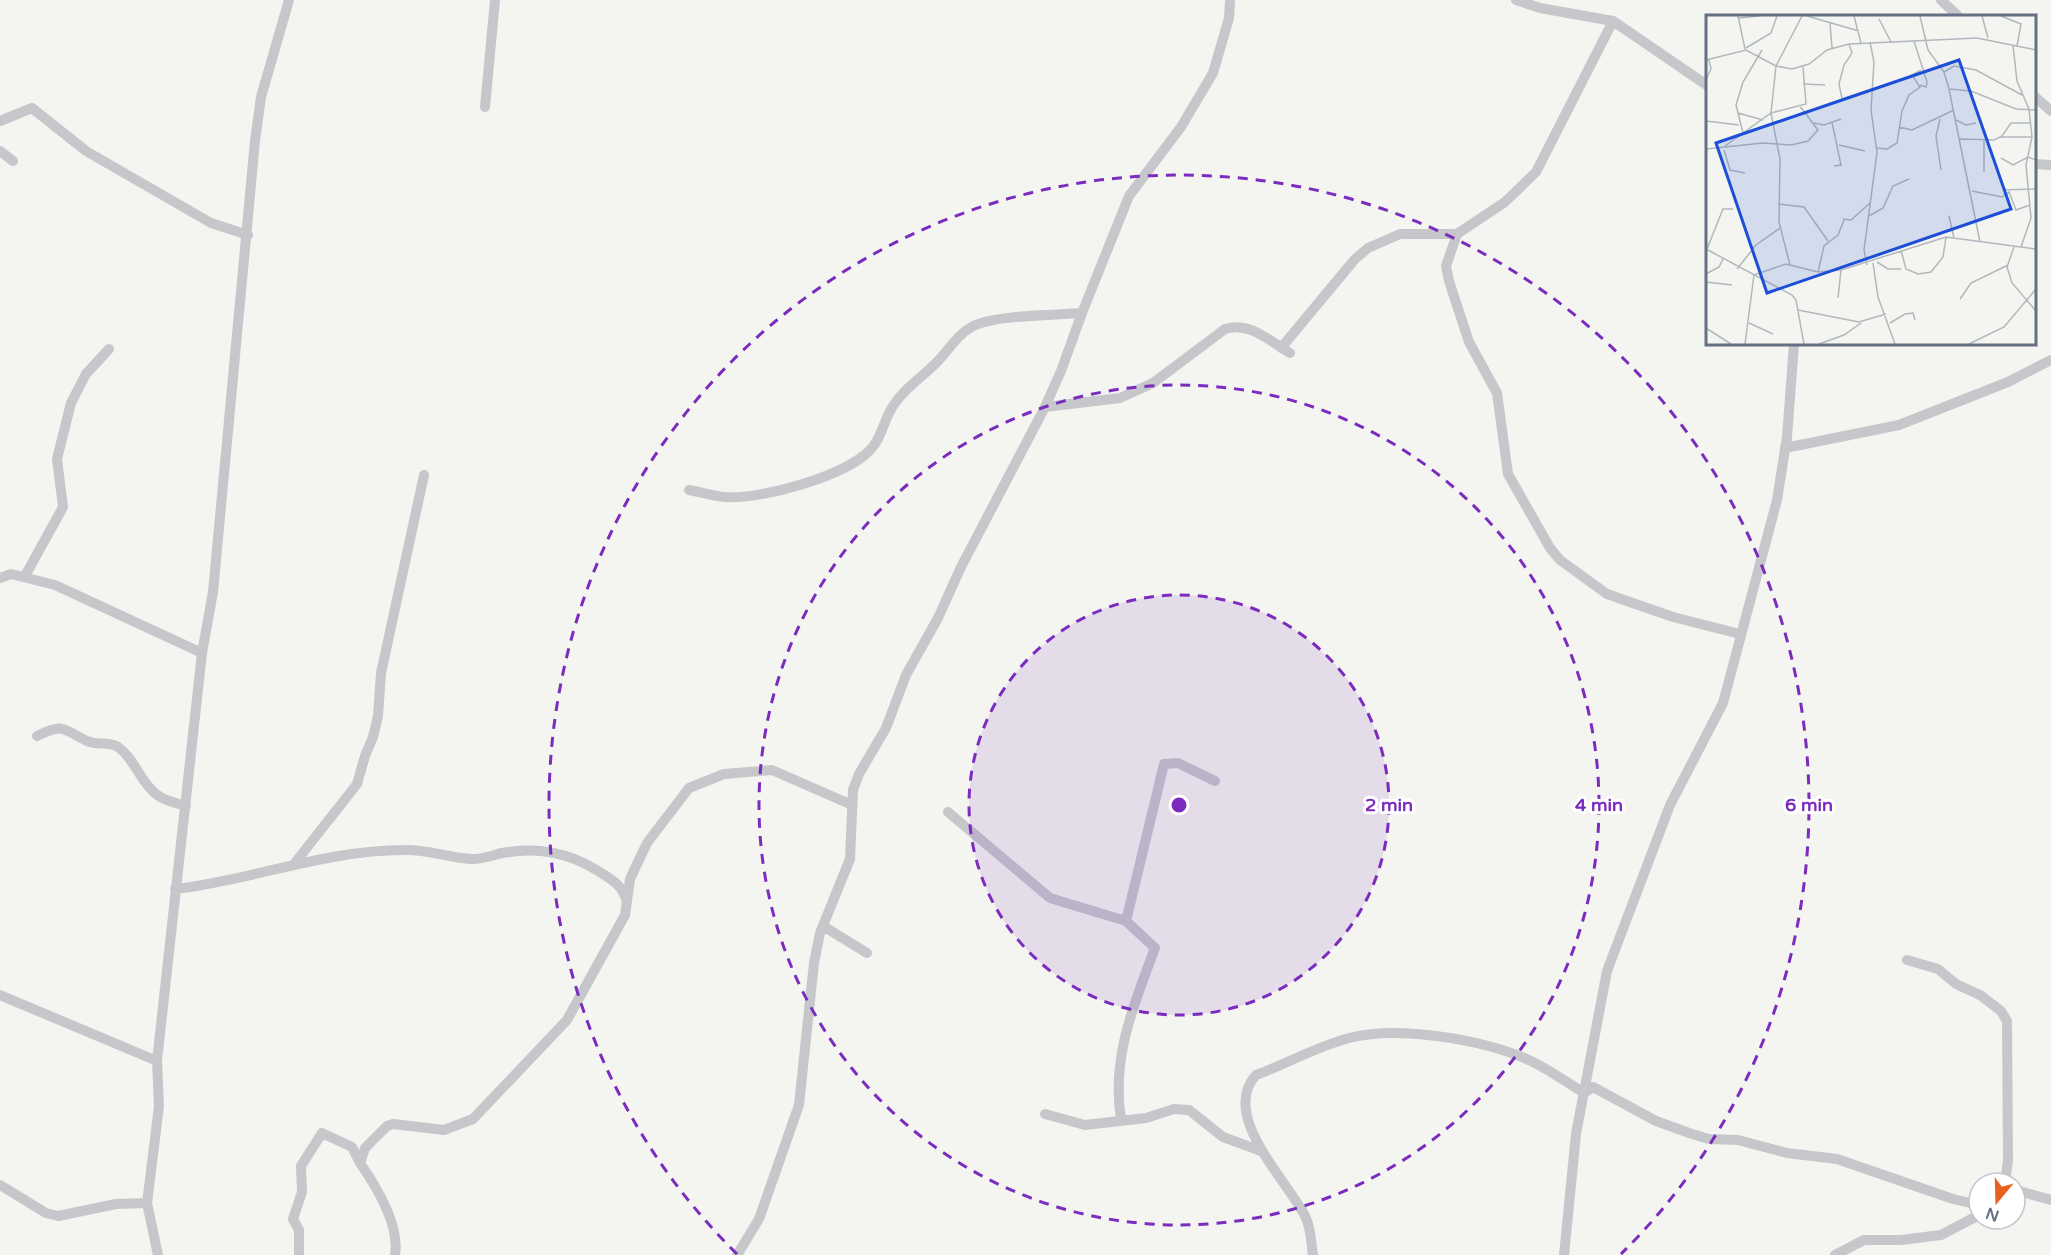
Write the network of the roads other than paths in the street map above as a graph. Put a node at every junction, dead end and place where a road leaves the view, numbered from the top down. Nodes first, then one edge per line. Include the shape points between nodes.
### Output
1 (289, 0) edge
2 (495, 0) edge
3 (1230, 0) edge
4 (1516, 0) edge
5 (1941, 0) edge
6 (1957, 15) edge
7 (1613, 21) junction
8 (1706, 85) edge
9 (2036, 98) edge
10 (485, 107) dead end
11 (2051, 111) edge
12 (0, 121) edge
13 (0, 151) edge
14 (12, 161) dead end
15 (2036, 164) edge
16 (2051, 165) edge
17 (1457, 234) junction
18 (248, 235) junction
19 (1082, 313) junction
20 (1794, 345) edge
21 (109, 348) dead end
22 (2051, 360) edge
23 (1045, 407) junction
24 (1785, 448) junction
25 (424, 475) dead end
26 (689, 490) dead end
27 (25, 576) junction
28 (0, 578) edge
29 (1740, 634) junction
30 (202, 653) junction
31 (37, 736) dead end
32 (1215, 781) dead end
33 (852, 805) junction
34 (186, 806) junction
35 (948, 812) dead end
36 (294, 864) junction
37 (630, 879) junction
38 (175, 889) junction
39 (623, 890) junction
40 (627, 902) junction
41 (1126, 921) junction
42 (823, 926) junction
43 (867, 953) dead end
44 (1907, 960) dead end
45 (0, 995) edge
46 (157, 1061) junction
47 (1584, 1093) junction
48 (1045, 1114) dead end
49 (1121, 1119) junction
50 (1261, 1151) junction
51 (360, 1163) junction
52 (2011, 1171) edge
53 (0, 1185) edge
54 (2027, 1191) edge
55 (2051, 1200) edge
56 (1967, 1202) edge
57 (147, 1203) junction
58 (1967, 1221) edge
59 (158, 1255) edge
60 (299, 1255) edge
61 (395, 1255) edge
62 (737, 1255) edge
63 (1313, 1255) edge
64 (1564, 1255) edge
65 (1835, 1255) edge

1 - 18 street via 261,97
2 - 10 street
3 - 19 street via 1229,18 1213,73 1181,127 1129,196
4 - 7 street
5 - 6 street
7 - 8 street
7 - 17 street via 1536,172 1506,202
9 - 11 street
12 - 18 street via 32,108 86,151 211,223
13 - 14 street
15 - 16 street
17 - 23 street via 1400,234 1368,248 1355,259 1286,351 1249,328 1234,326 1153,383 1120,398
17 - 29 street via 1446,266 1449,280 1469,342 1497,393 1508,474 1550,548 1607,594 1673,617
18 - 30 street via 213,592
19 - 23 street
19 - 26 street via 976,324 961,333 894,404 871,449 859,460 832,473 791,488 745,496 726,497
20 - 24 street
21 - 27 street via 86,374 71,403 57,459 63,507
22 - 24 street via 2008,382 1899,425
23 - 33 street via 906,675 886,728 859,774
24 - 29 street via 1777,500
25 - 36 street via 381,673 373,737 357,784
27 - 28 street via 11,574
27 - 30 street via 55,585
29 - 47 street via 1723,703 1670,806 1607,971
30 - 34 street
31 - 34 street via 53,728 66,728 92,743 116,745 125,752 148,788
32 - 41 street via 1178,763 1164,764
33 - 37 street via 772,770 724,774 689,788 675,803 647,843
33 - 42 street via 850,859
34 - 38 street
35 - 41 street via 1050,898
36 - 38 street via 219,884
36 - 39 street via 396,850 472,860 536,850 571,856
37 - 39 street
37 - 40 street
38 - 46 street
39 - 40 street
40 - 51 street via 625,915 567,1020 486,1108 460,1127 444,1130 387,1126 365,1148
41 - 49 street via 1155,948 1125,1028 1118,1100
42 - 43 street
42 - 62 street via 814,963 799,1105 759,1219
44 - 52 street via 1938,969 1956,984 1987,1000 2007,1021
45 - 46 street
46 - 57 street via 159,1106
47 - 50 street via 1533,1062 1487,1047 1391,1034 1349,1038 1256,1075 1247,1085 1248,1116
47 - 56 street via 1593,1087 1656,1121 1692,1134 1837,1159
47 - 64 street
48 - 49 street via 1085,1125
49 - 50 street via 1189,1110 1223,1137
50 - 63 street via 1306,1218
51 - 60 street via 352,1147 322,1133 301,1166 302,1192 293,1219 299,1230
51 - 61 street via 377,1189 388,1217
53 - 57 street via 57,1216 116,1204
54 - 55 street
57 - 59 street
58 - 65 street via 1941,1235 1864,1240

